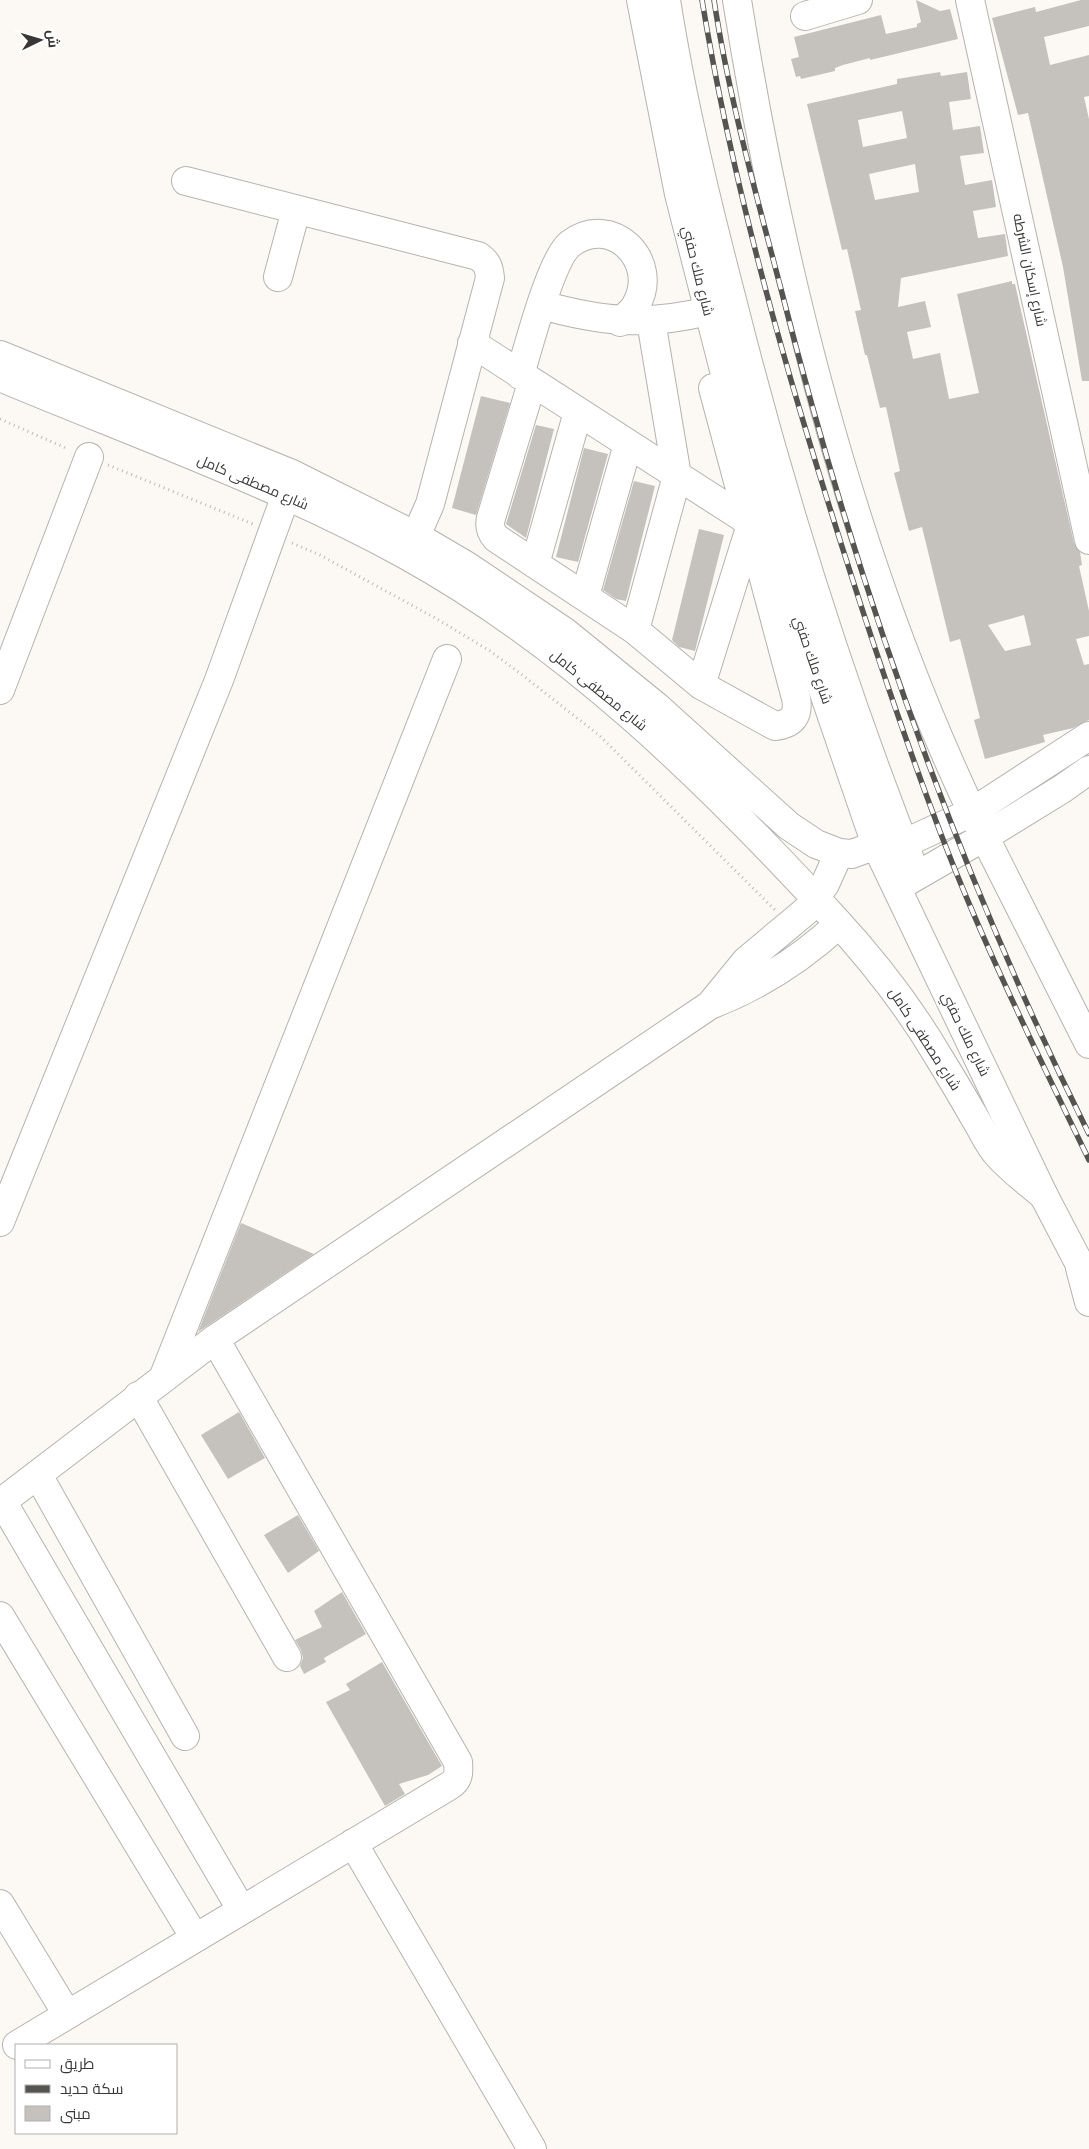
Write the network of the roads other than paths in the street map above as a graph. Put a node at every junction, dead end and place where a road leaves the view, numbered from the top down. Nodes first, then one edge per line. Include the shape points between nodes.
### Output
1 (641, 0) edge
2 (666, 0) edge
3 (737, 0) edge
4 (858, 0) edge
5 (970, 0) edge
6 (805, 16) dead end
7 (186, 181) dead end
8 (296, 210) junction
9 (278, 277) dead end
10 (542, 305) junction
11 (708, 311) junction
12 (651, 321) junction
13 (620, 322) junction
14 (472, 343) junction
15 (0, 355) edge
16 (0, 377) edge
17 (526, 379) junction
18 (713, 388) dead end
19 (578, 412) junction
20 (628, 444) junction
21 (89, 458) road end
22 (677, 476) junction
23 (286, 495) junction
24 (749, 524) junction
25 (416, 536) junction
26 (1089, 540) edge
27 (536, 564) junction
28 (585, 596) junction
29 (635, 630) junction
30 (447, 659) dead end
31 (701, 685) junction
32 (0, 690) edge
33 (1089, 736) edge
34 (1089, 770) edge
35 (972, 812) junction
36 (984, 837) junction
37 (903, 844) junction
38 (876, 845) junction
39 (839, 852) junction
40 (906, 882) junction
41 (802, 914) junction
42 (825, 936) junction
43 (710, 1005) junction
44 (1089, 1044) edge
45 (1044, 1196) junction
46 (0, 1222) edge
47 (1084, 1275) edge
48 (1089, 1302) edge
49 (215, 1339) junction
50 (164, 1376) junction
51 (138, 1396) junction
52 (38, 1475) junction
53 (1, 1502) edge
54 (0, 1616) edge
55 (287, 1657) dead end
56 (186, 1736) dead end
57 (353, 1843) junction
58 (0, 1904) edge
59 (241, 1909) junction
60 (195, 1938) junction
61 (67, 2014) junction
62 (18, 2044) edge
63 (15, 2046) edge
64 (0, 2056) edge
65 (532, 2149) edge

1 - 11 main road, شارع ملك حفني via 668,144
2 - 37 main road, شارع ملك حفني via 714,230 774,460 835,653
3 - 35 main road via 782,235 835,441 909,663
4 - 6 main road
5 - 26 main road, شارع إسكان الشرطه
7 - 8 main road
8 - 9 main road
8 - 14 main road via 478,256 485,261 490,269 490,278
10 - 13 main road
10 - 13 main road via 556,264 569,245 590,235 612,236 632,248 642,266 643,287 636,307
10 - 17 main road
11 - 12 main road
11 - 38 main road, شارع ملك حفني via 800,623
12 - 13 main road
12 - 22 main road
14 - 17 main road
14 - 25 main road via 430,504
15 - 25 main road, شارع مصطفى كامل via 292,474
16 - 23 main road, شارع مصطفى كامل
17 - 19 main road
17 - 27 main road via 489,525 496,538
18 - 24 main road
19 - 20 main road
19 - 27 main road
20 - 22 main road
20 - 28 main road
21 - 32 main road
22 - 24 main road
22 - 29 main road
23 - 41 main road, شارع مصطفى كامل via 409,556 508,619 579,671 682,762
23 - 46 main road via 219,680
24 - 31 main road
24 - 31 main road via 798,708 786,725 775,726
25 - 39 main road, شارع مصطفى كامل via 483,576 564,632 649,700 789,826 816,844
27 - 28 main road
28 - 29 main road
29 - 31 main road
30 - 50 main road
33 - 35 main road, شارع مصطفى كامل
34 - 36 main road
35 - 36 main road
35 - 37 main road, شارع مصطفى كامل
36 - 40 main road
36 - 44 main road
37 - 38 main road, شارع مصطفى كامل via 890,847
37 - 40 main road, شارع ملك حفني
38 - 39 main road, شارع مصطفى كامل via 852,854
38 - 40 main road, شارع ملك حفني
39 - 41 main road
40 - 45 main road, شارع ملك حفني
41 - 42 main road, شارع مصطفى كامل
41 - 43 main road via 746,961
42 - 43 main road via 763,982
42 - 45 main road, شارع مصطفى كامل via 902,999 996,1154
43 - 49 main road
45 - 47 main road, شارع ملك حفني
47 - 48 main road, شارع ملك حفني
49 - 50 main road
49 - 57 main road via 458,1762 456,1782
50 - 51 main road
51 - 52 main road
51 - 55 main road
52 - 53 main road
52 - 56 main road
53 - 59 main road
54 - 60 main road
57 - 59 main road
57 - 65 main road
58 - 61 main road
59 - 60 main road
60 - 61 main road
61 - 62 main road
63 - 64 main road

